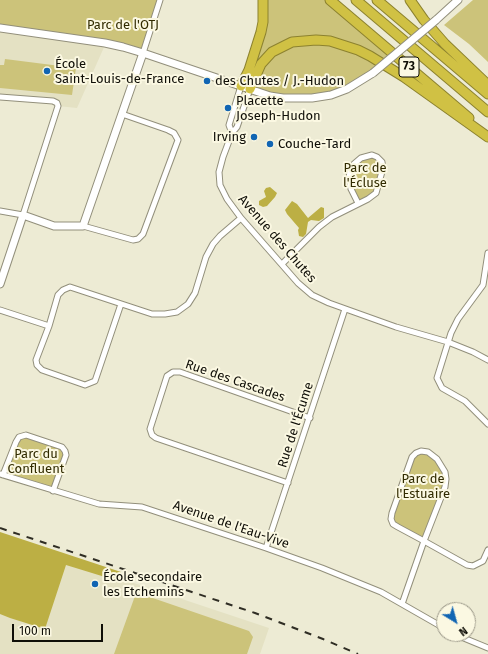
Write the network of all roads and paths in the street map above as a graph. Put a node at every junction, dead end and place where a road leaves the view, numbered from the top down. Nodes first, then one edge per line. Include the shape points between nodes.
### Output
1 (160, 0) edge
2 (263, 0) edge
3 (330, 0) edge
4 (356, 0) edge
5 (377, 0) edge
6 (410, 0) edge
7 (458, 0) edge
8 (0, 28) edge
9 (143, 52) junction
10 (488, 85) edge
11 (245, 88) junction
12 (488, 94) edge
13 (0, 96) edge
14 (488, 112) edge
15 (122, 114) junction
16 (232, 133) junction
17 (488, 134) edge
18 (488, 137) edge
19 (358, 203) junction
20 (0, 211) edge
21 (23, 216) junction
22 (241, 218) junction
23 (83, 226) junction
24 (488, 253) edge
25 (282, 264) junction
26 (0, 284) edge
27 (121, 304) junction
28 (345, 309) junction
29 (0, 310) edge
30 (49, 326) junction
31 (448, 342) junction
32 (488, 360) edge
33 (310, 418) junction
34 (488, 424) edge
35 (2, 475) edge
36 (288, 483) junction
37 (53, 490) junction
38 (424, 541) junction
39 (266, 548) junction
40 (488, 550) edge
41 (402, 604) junction
42 (436, 623) edge
43 (473, 642) edge
44 (488, 648) edge

1 - 9 street
2 - 11 highway via 261,32
3 - 17 highway, 73
4 - 14 highway, 73
5 - 12 highway
6 - 10 highway via 445,44
7 - 11 street, bridge via 373,73 332,95 283,98
8 - 9 street via 105,43
9 - 11 street
9 - 15 street
11 - 16 street, Avenue des Chutes via 237,127
11 - 16 street, Avenue des Chutes via 229,125
11 - 18 highway via 261,64 282,46 298,41 330,41 370,56
13 - 21 street via 53,101 58,106
15 - 23 street
15 - 23 street via 168,130 174,133 178,140 143,234 138,239 133,240
16 - 22 street, Avenue des Chutes via 219,172 220,185
19 - 19 street via 351,189 350,170 361,158 372,155 382,162 379,185 376,193
19 - 25 street via 332,217
20 - 21 street
21 - 23 street via 54,226
21 - 26 street
22 - 25 street, Avenue des Chutes
22 - 27 street via 214,244 206,257 195,293 188,304 177,312 152,314
24 - 31 street via 483,285 458,319
25 - 28 street, Avenue des Chutes via 312,295
27 - 30 street via 70,287 58,295
27 - 30 street via 95,381 85,385 37,366 36,360
28 - 31 street, Avenue des Chutes
28 - 33 street, Rue de l'Écume
29 - 30 street
31 - 32 street, Avenue des Chutes
31 - 34 street via 437,378 439,384 465,401
33 - 36 street, Rue de l'Écume
33 - 36 street, Rue des Cascades via 180,372 173,372 168,376 150,430 152,435
35 - 37 street, Avenue de l'Eau-Vive
35 - 37 street via 19,437 26,435 62,447 65,451 66,456
36 - 39 street, Rue de l'Écume
37 - 39 street, Avenue de l'Eau-Vive via 99,504 142,507
38 - 38 street via 445,487 446,472 437,459 428,452 421,451 412,457 391,519 393,524
38 - 40 street via 473,566 483,561
38 - 41 street
39 - 41 street, Avenue de l'Eau-Vive via 381,592
41 - 42 street, Avenue de l'Eau-Vive
43 - 44 street

